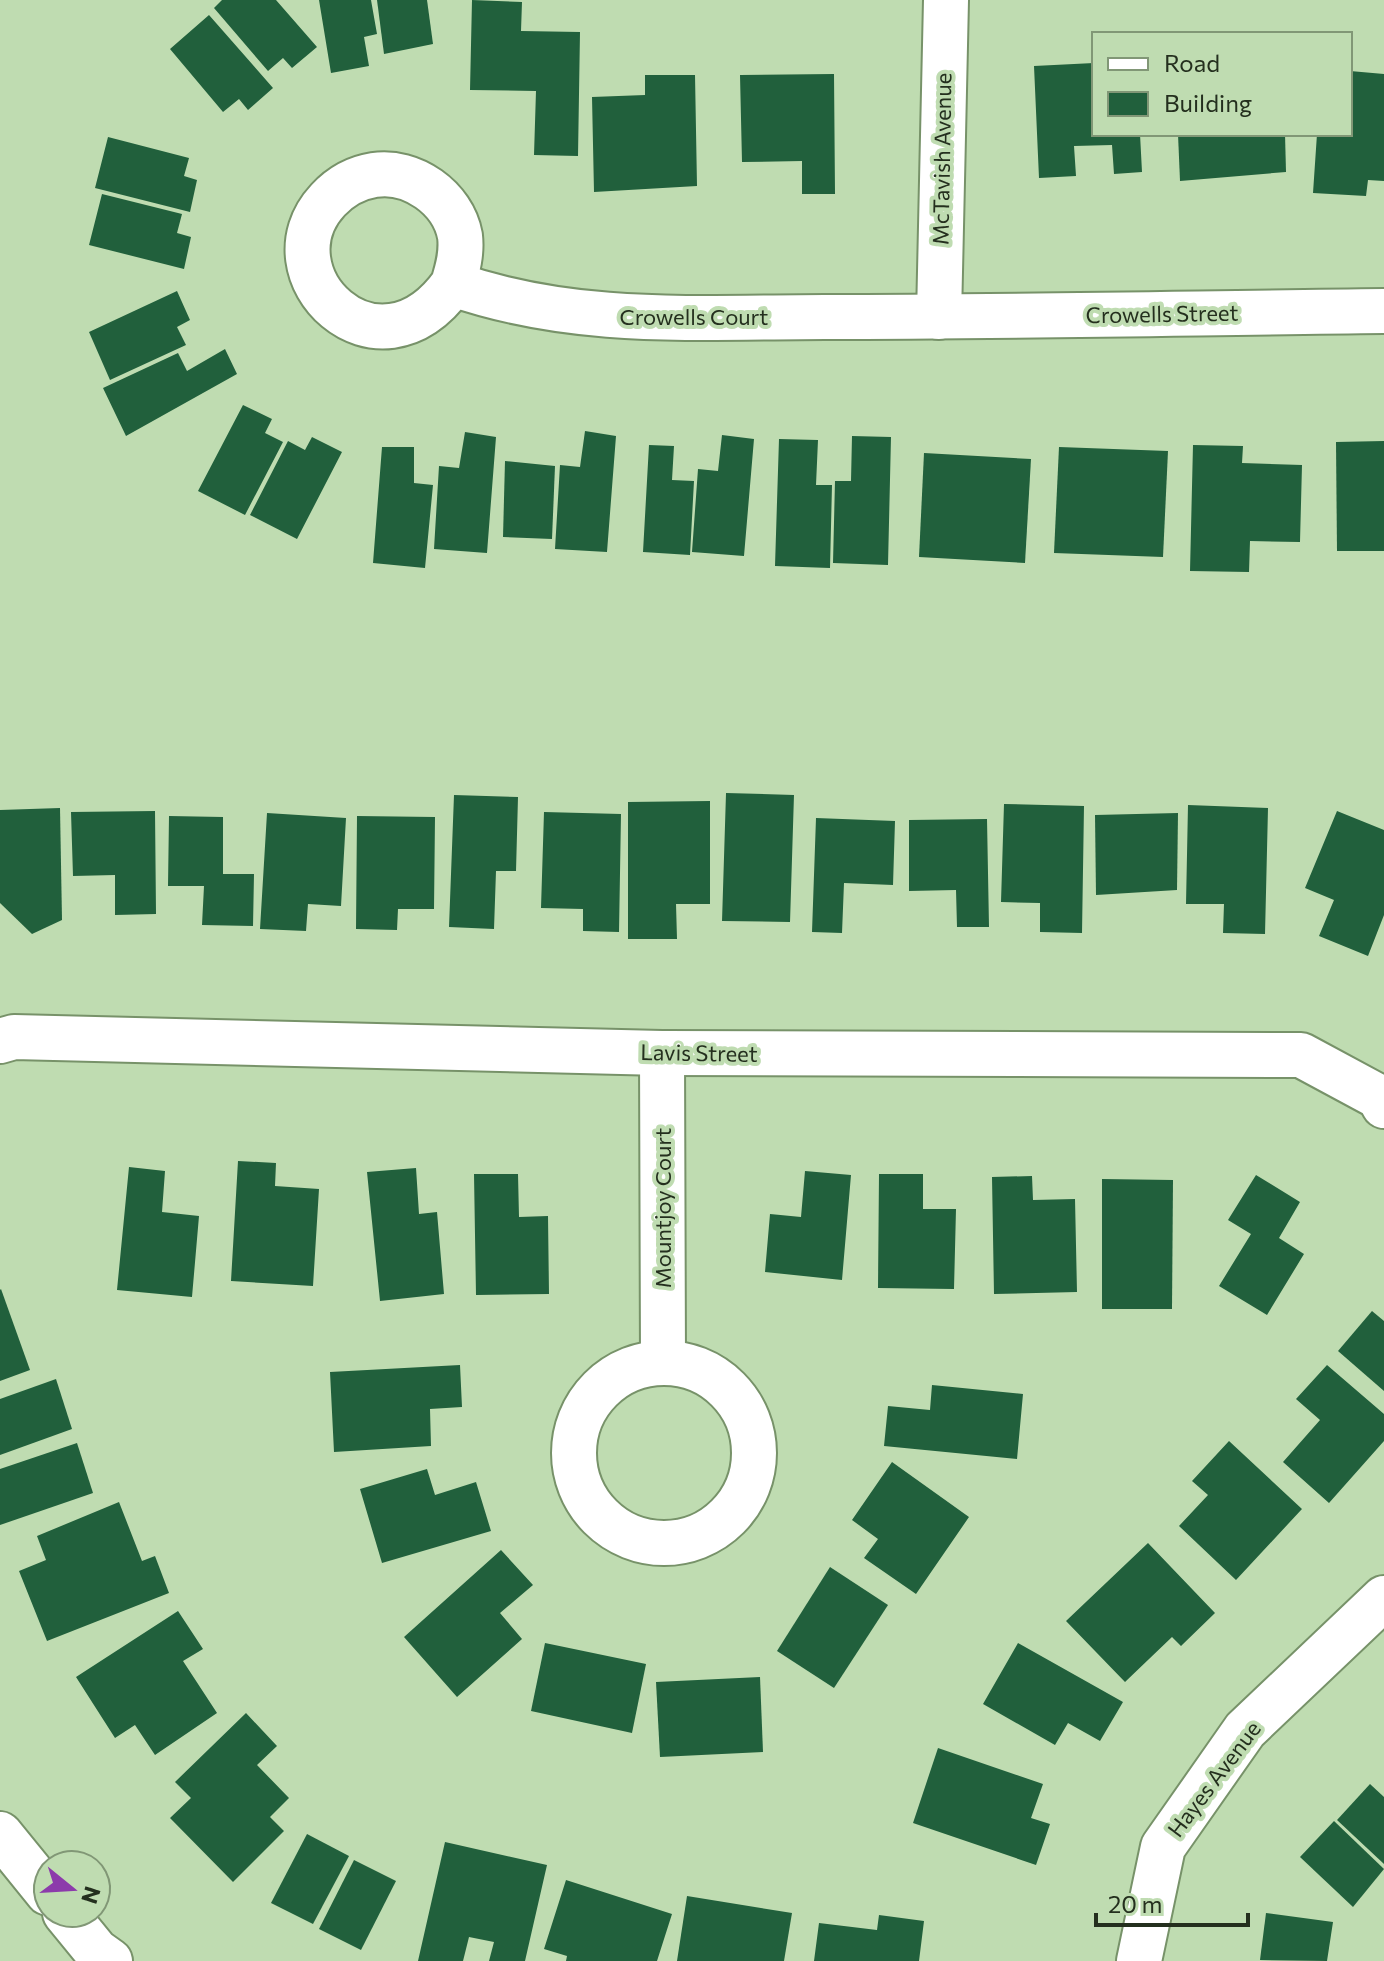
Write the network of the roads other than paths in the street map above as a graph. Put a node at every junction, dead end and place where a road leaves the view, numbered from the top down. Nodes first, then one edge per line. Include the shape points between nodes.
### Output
1 (946, 0) edge
2 (453, 284) dead end
3 (1384, 311) edge
4 (939, 317) junction
5 (0, 1041) edge
6 (662, 1053) junction
7 (1384, 1106) edge
8 (663, 1362) junction
9 (1384, 1598) edge
10 (0, 1834) edge
11 (32, 1873) edge
12 (78, 1929) edge
13 (110, 1961) edge
14 (1139, 1961) edge

1 - 4 street, McTavish Avenue
2 - 4 street, Crowells Court via 501,301 593,316
3 - 4 street, Crowells Street
5 - 6 street, Lavis Street via 14,1037
6 - 7 street, Lavis Street via 1301,1055 1379,1097
6 - 8 street, Mountjoy Court
8 - 8 street via 635,1367 589,1402 577,1428 574,1456 579,1484 593,1510 615,1529 641,1540 672,1543 701,1535 727,1518 745,1493 754,1464 752,1433 740,1405 720,1381 693,1367
9 - 14 street, Hayes Avenue via 1245,1730 1163,1847
10 - 11 street
12 - 13 street

